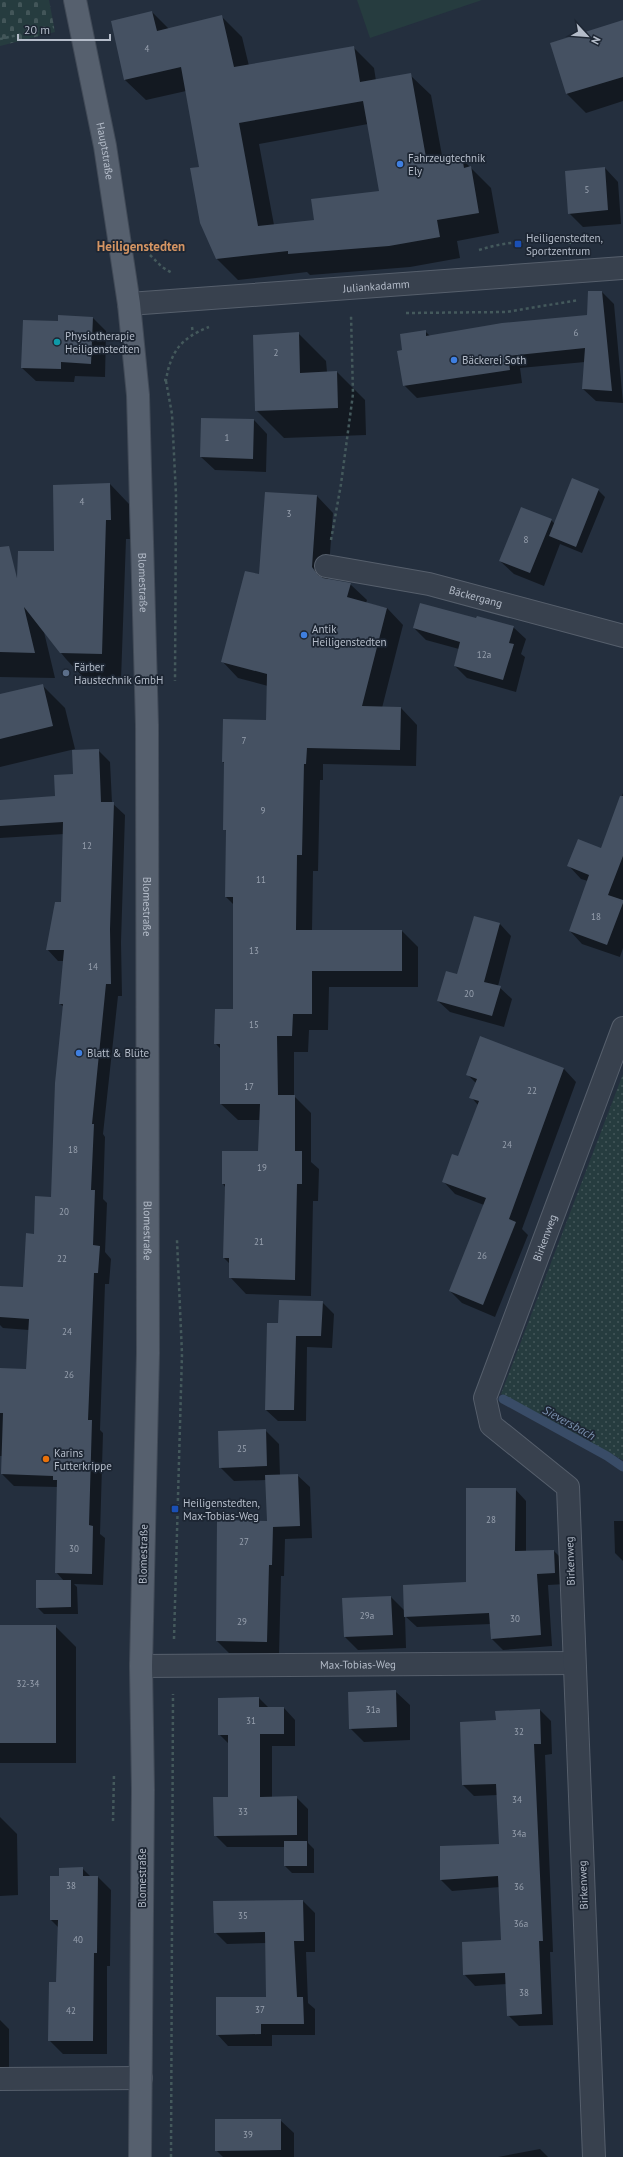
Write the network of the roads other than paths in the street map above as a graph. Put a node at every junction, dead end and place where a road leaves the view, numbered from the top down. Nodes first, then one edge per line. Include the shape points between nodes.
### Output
1 (75, 0) edge
2 (623, 268) edge
3 (129, 304) junction
4 (326, 566) road end
5 (623, 636) edge
6 (623, 1028) edge
7 (574, 1663) junction
8 (141, 1666) junction
9 (141, 2078) junction
10 (0, 2079) edge
11 (140, 2157) edge
12 (594, 2157) edge

1 - 3 main road, Hauptstraße via 105,146
2 - 3 street, Juliankadamm
3 - 8 main road, Blomestraße via 138,395 147,725 148,1353
4 - 5 street, Bäckergang via 429,584
6 - 7 street, Birkenweg via 484,1398 491,1425 568,1487
7 - 8 street, Max-Tobias-Weg
7 - 12 street, Birkenweg
8 - 9 main road, Blomestraße
9 - 10 street
9 - 11 main road, Blomestraße

